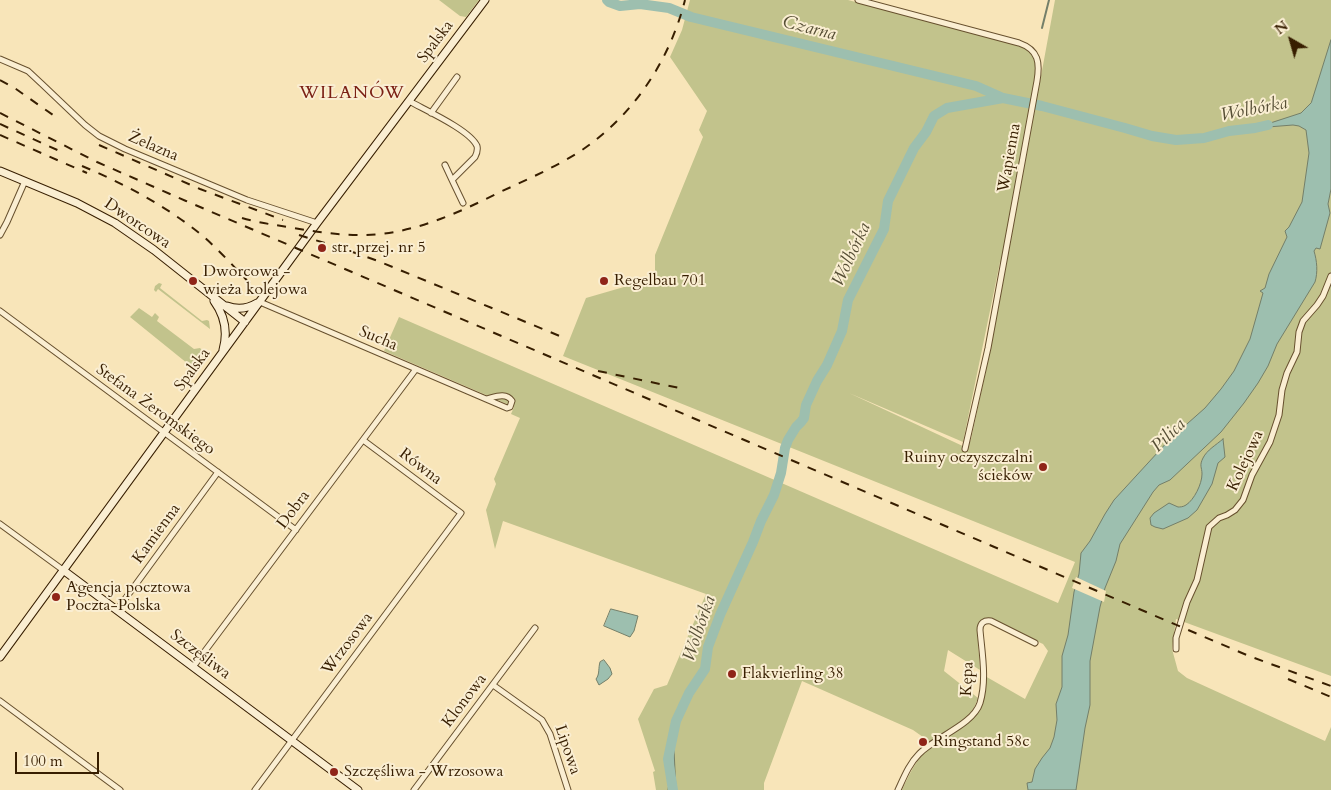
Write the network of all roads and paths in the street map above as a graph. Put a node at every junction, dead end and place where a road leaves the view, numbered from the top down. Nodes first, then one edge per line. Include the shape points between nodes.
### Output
1 (485, 0) edge
2 (858, 0) edge
3 (0, 59) edge
4 (457, 78) dead end
5 (409, 101) junction
6 (431, 113) junction
7 (445, 165) dead end
8 (0, 172) edge
9 (452, 180) junction
10 (25, 181) junction
11 (463, 203) dead end
12 (318, 223) junction
13 (0, 235) edge
14 (1331, 276) edge
15 (210, 294) junction
16 (260, 302) junction
17 (222, 304) junction
18 (0, 311) edge
19 (245, 322) junction
20 (222, 354) junction
21 (416, 369) junction
22 (486, 399) dead end
23 (164, 432) junction
24 (363, 440) junction
25 (966, 449) dead end
26 (218, 472) junction
27 (461, 513) joint
28 (0, 524) edge
29 (296, 530) junction
30 (63, 570) junction
31 (117, 610) junction
32 (535, 628) dead end
33 (1035, 643) dead end
34 (1176, 648) dead end
35 (0, 657) edge
36 (193, 667) junction
37 (493, 684) junction
38 (0, 701) edge
39 (292, 741) junction
40 (120, 790) edge
41 (255, 790) edge
42 (358, 790) edge
43 (414, 790) edge
44 (568, 790) edge
45 (898, 790) edge

1 - 5 street, Spalska
2 - 25 street, Wapienna via 1024,45 1033,51 1039,68 988,348
3 - 12 street, Żelazna via 28,71 99,136 247,200
4 - 6 street
5 - 6 street
5 - 12 street, Spalska
6 - 9 street via 454,125 476,145 478,152 475,157
7 - 9 street
8 - 10 street, Dworcowa
9 - 11 street
10 - 13 street
10 - 15 street, Dworcowa via 115,223
12 - 16 street, Spalska
14 - 34 street, Kolejowa via 1323,296 1299,332 1297,352 1282,390 1280,416 1243,500 1235,510 1210,527 1197,580 1176,638
15 - 17 street, Dworcowa
15 - 20 street via 224,322 226,338
16 - 17 street via 240,309
16 - 19 street, Spalska
16 - 21 street, Sucha
17 - 19 street, Dworcowa
18 - 23 street, Stefana Żeromskiego
19 - 20 street, Spalska
20 - 23 street, Spalska
21 - 22 street, Sucha
21 - 24 street, Dobra
23 - 26 street, Stefana Żeromskiego
23 - 30 street, Spalska
24 - 27 street, Równa
24 - 29 street, Dobra
26 - 29 street, Stefana Żeromskiego
26 - 31 street, Kamienna
27 - 39 street, Wrzosowa
28 - 30 street, Szczęśliwa
29 - 36 street, Dobra
30 - 31 street, Szczęśliwa
30 - 35 street, Spalska
31 - 36 street, Szczęśliwa
32 - 37 street, Klonowa
33 - 45 street, Kępa via 991,622 982,623 983,686 976,712 920,752
36 - 39 street, Szczęśliwa
37 - 43 street, Klonowa
37 - 44 street, Lipowa via 542,720 550,734
38 - 40 street
39 - 41 street, Wrzosowa
39 - 42 street, Szczęśliwa

